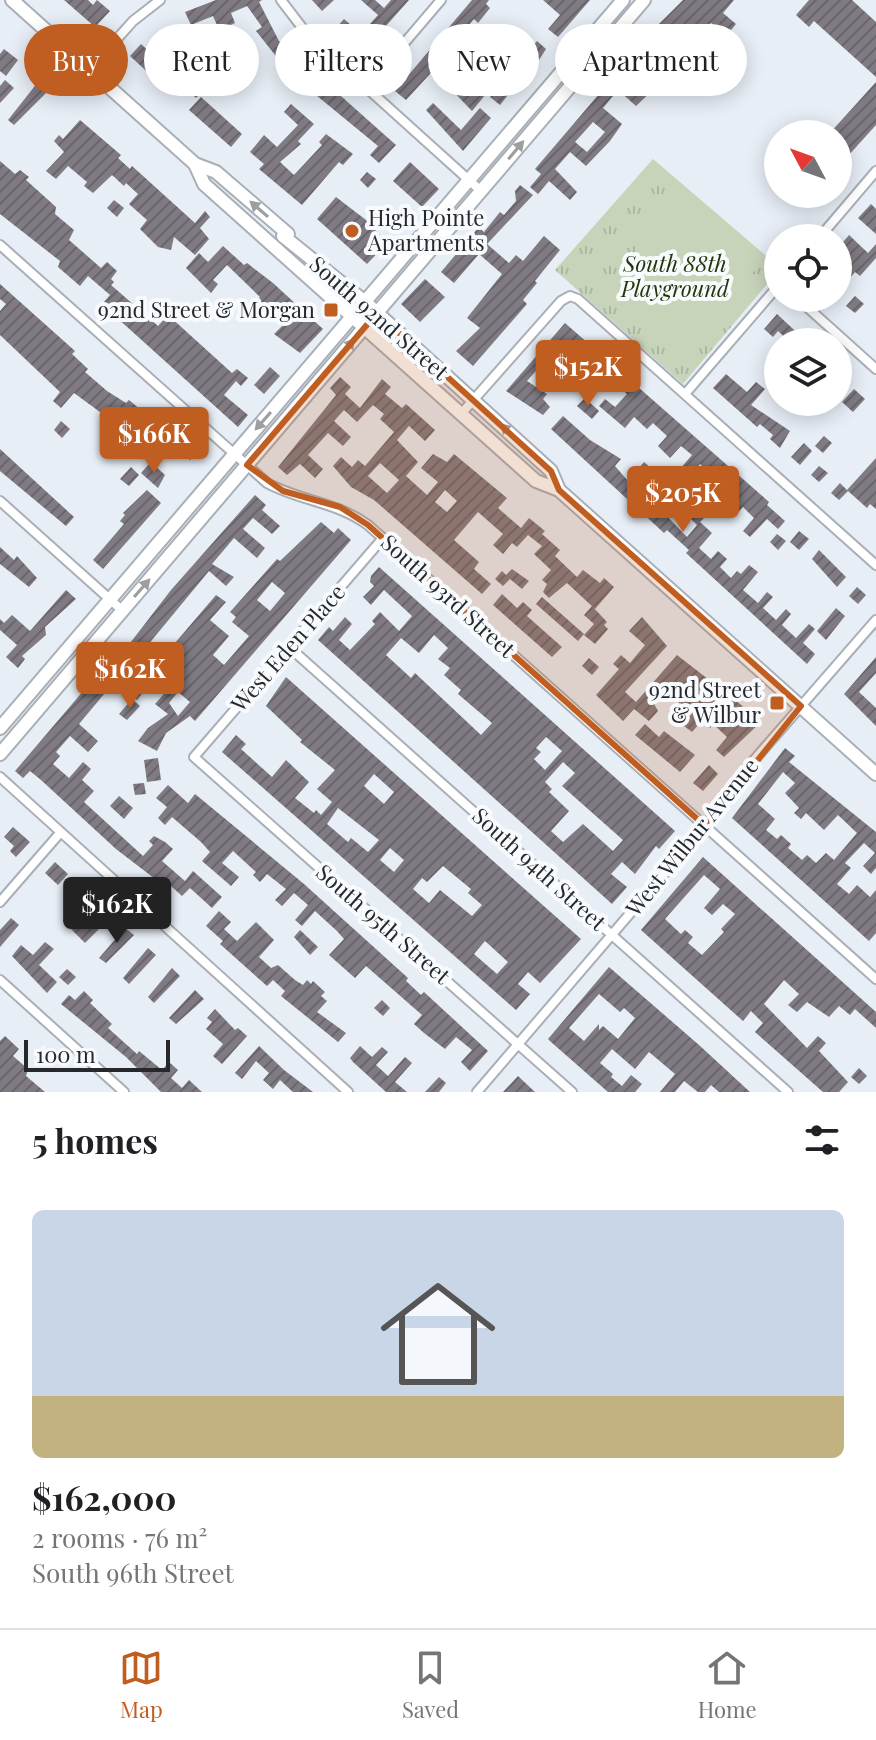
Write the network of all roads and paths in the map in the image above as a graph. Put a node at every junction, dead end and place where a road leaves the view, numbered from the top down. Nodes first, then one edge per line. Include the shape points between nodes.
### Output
1 (12, 0) edge
2 (160, 0) edge
3 (281, 0) edge
4 (441, 0) edge
5 (623, 0) edge
6 (644, 0) edge
7 (609, 17) junction
8 (39, 24) edge
9 (299, 24) edge
10 (617, 24) edge
11 (624, 24) edge
12 (128, 27) edge
13 (412, 34) edge
14 (120, 96) edge
15 (375, 96) edge
16 (562, 96) edge
17 (195, 164) junction
18 (875, 174) edge
19 (468, 180) junction
20 (481, 191) junction
21 (831, 224) edge
22 (0, 245) edge
23 (405, 256) junction
24 (417, 267) junction
25 (365, 302) junction
26 (764, 302) edge
27 (813, 312) edge
28 (377, 313) junction
29 (352, 317) junction
30 (364, 327) junction
31 (308, 369) junction
32 (876, 369) edge
33 (320, 380) junction
34 (685, 394) junction
35 (474, 400) junction
36 (461, 414) junction
37 (234, 455) junction
38 (247, 465) junction
39 (559, 490) junction
40 (0, 501) edge
41 (383, 538) junction
42 (876, 565) edge
43 (108, 598) junction
44 (123, 611) junction
45 (876, 620) edge
46 (289, 647) junction
47 (801, 706) junction
48 (11, 714) junction
49 (25, 725) junction
50 (0, 728) edge
51 (0, 754) edge
52 (194, 757) joint
53 (876, 774) edge
54 (0, 777) edge
55 (705, 826) junction
56 (60, 833) junction
57 (0, 902) edge
58 (612, 935) junction
59 (876, 979) edge
60 (0, 980) edge
61 (518, 1044) junction
62 (124, 1092) edge
63 (348, 1092) edge
64 (477, 1092) edge
65 (572, 1092) edge
66 (788, 1092) edge

1 - 8 street, South 92nd Street
2 - 12 street
3 - 9 street
4 - 13 street
5 - 7 street
6 - 11 street
7 - 10 street
7 - 19 street
14 - 17 street, South 92nd Street
15 - 19 street
20 -> 16 street
25 -> 17 street, South 92nd Street via 283,236 288,234 216,172
17 - 29 street, South 92nd Street via 204,184
18 - 21 street
19 - 20 street
19 - 23 street
20 - 24 street
22 - 37 street, South 93rd Street
23 - 24 street
23 - 25 street
24 - 28 street
25 - 28 street, South 92nd Street
25 - 29 street
26 - 34 street
27 - 32 street
28 - 30 street
28 - 35 street, South 92nd Street
29 - 30 street, South 92nd Street
29 - 31 street
33 -> 30 street
30 - 36 street, South 92nd Street
31 - 33 street
31 -> 37 street
33 - 38 street
34 - 35 street via 570,296
34 - 42 street
35 - 36 street
39 -> 35 street, South 92nd Street via 551,471
36 - 39 street, South 92nd Street via 536,481
37 - 38 street, South 93rd Street
37 - 43 street
38 - 41 street, South 93rd Street via 283,491 351,512
44 -> 38 street
39 - 47 street, South 92nd Street
40 - 43 street
41 - 46 street, West Eden Place
41 - 55 street, South 93rd Street
43 - 44 street
43 - 48 street
44 - 49 street
45 - 47 street, West Wilbur Avenue
46 - 52 street, West Eden Place
46 - 58 street, South 94th Street
47 - 53 street, South 92nd Street
47 - 55 street, West Wilbur Avenue
48 - 49 street
48 - 50 street
49 - 51 street
52 - 61 street, South 95th Street
54 - 56 street
55 - 58 street, West Wilbur Avenue
55 - 59 street, South 93rd Street
56 - 57 street
56 - 63 street
58 - 61 street, West Wilbur Avenue
58 - 66 street, South 94th Street
60 - 62 street
61 - 64 street, West Wilbur Avenue
61 - 65 street, South 95th Street

